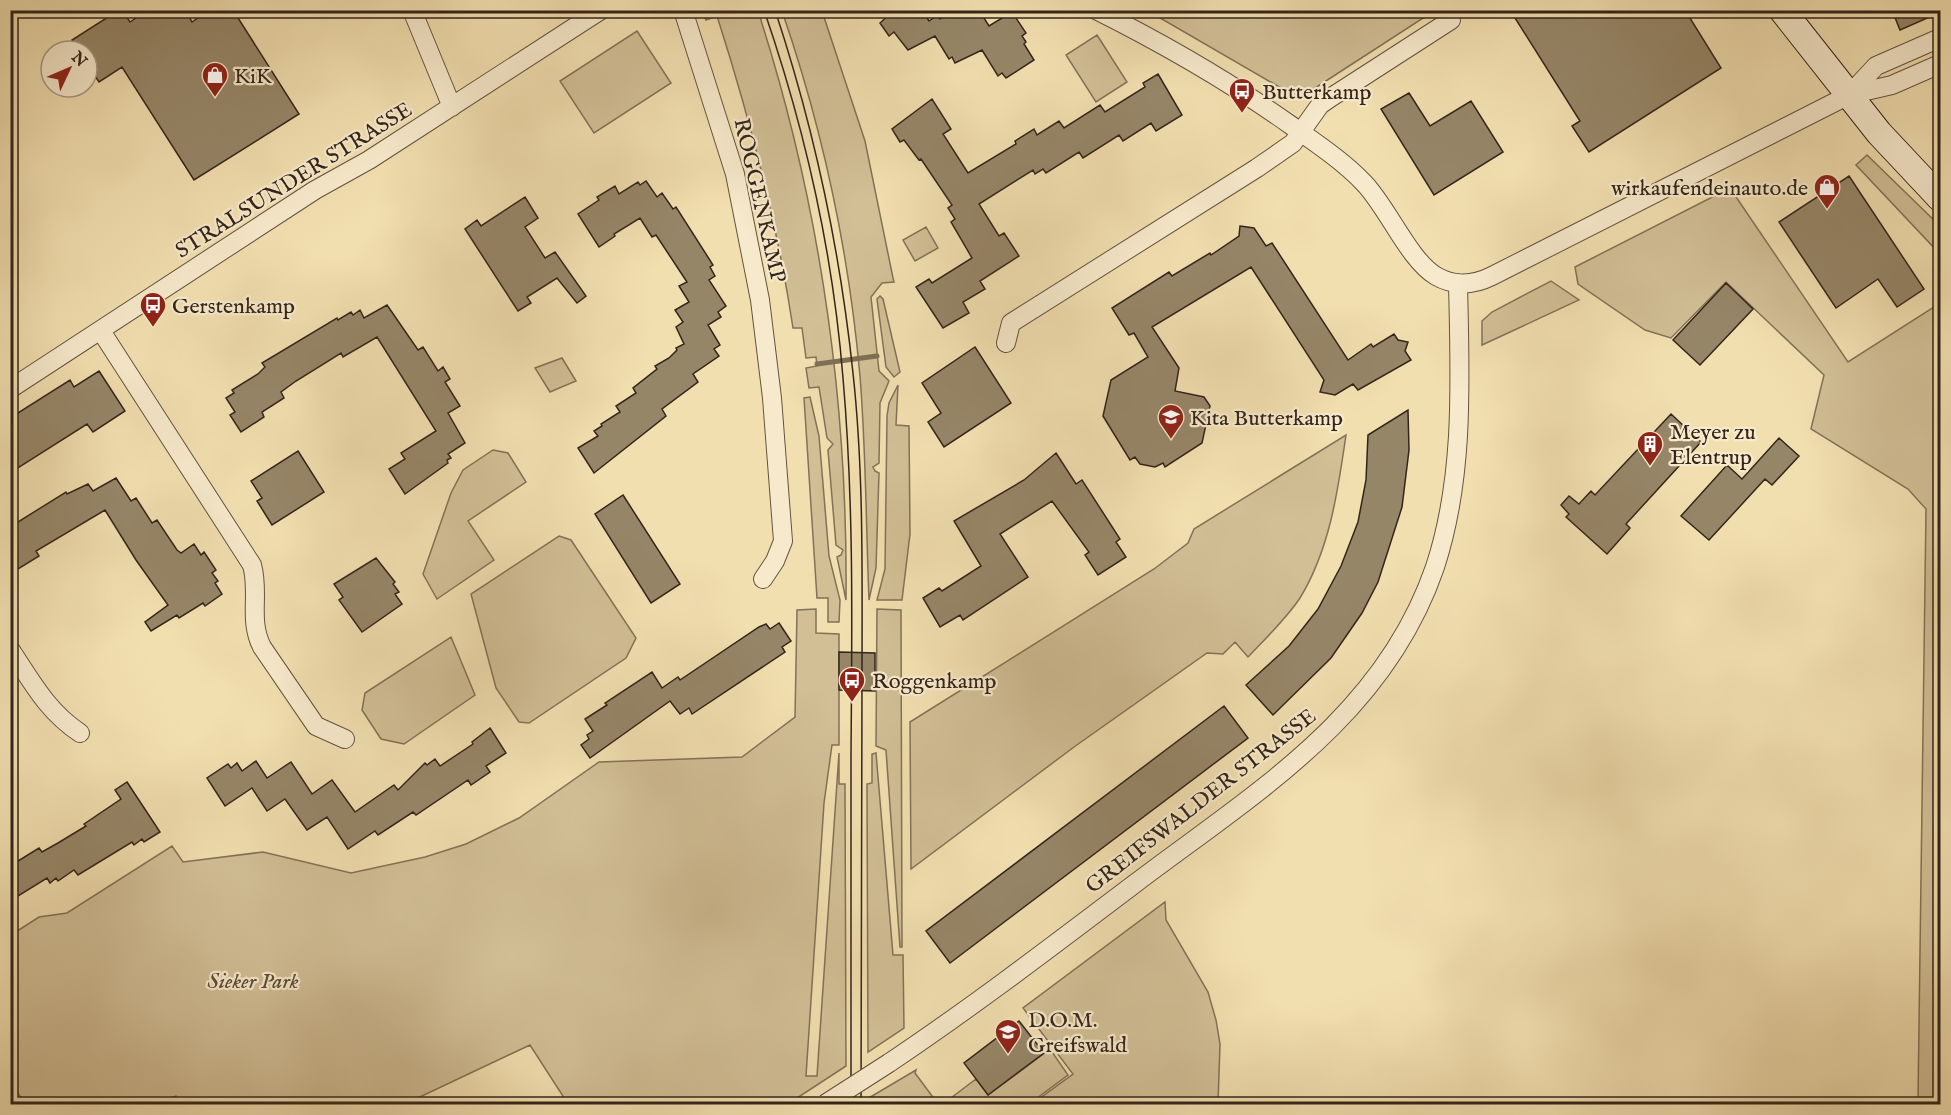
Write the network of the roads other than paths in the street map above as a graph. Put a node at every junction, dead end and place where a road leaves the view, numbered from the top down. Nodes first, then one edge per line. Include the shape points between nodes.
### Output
1 (412, 10) edge
2 (601, 10) edge
3 (683, 10) edge
4 (1096, 10) edge
5 (1782, 10) edge
6 (1451, 20) dead end
7 (1941, 38) edge
8 (1941, 64) edge
9 (1849, 95) junction
10 (452, 107) junction
11 (1300, 132) junction
12 (1941, 198) edge
13 (1458, 283) junction
14 (101, 331) junction
15 (1006, 343) dead end
16 (10, 389) edge
17 (764, 579) dead end
18 (10, 649) edge
19 (80, 733) dead end
20 (345, 739) dead end
21 (825, 1104) edge

1 - 10 street
2 - 10 street, STRALSUNDER STRASSE
3 - 17 street, ROGGENKAMP via 735,174 766,338 783,541
4 - 11 street via 1240,89
5 - 9 street
6 - 11 street via 1320,105
7 - 9 street via 1876,66
8 - 9 street via 1892,85
9 - 12 street
9 - 13 street via 1479,283
10 - 14 street, STRALSUNDER STRASSE via 315,190
11 - 13 street via 1363,182 1425,267 1435,276
11 - 15 street via 1293,142 1257,168 1011,323
13 - 21 street, GREIFSWALDER STRASSE, bridge via 1459,408 1451,505 1423,597 1381,674 1353,707 1292,764 965,1011
14 - 16 street, STRALSUNDER STRASSE
14 - 20 street via 252,565 256,580 255,634 262,647 316,726
18 - 19 street via 59,719

